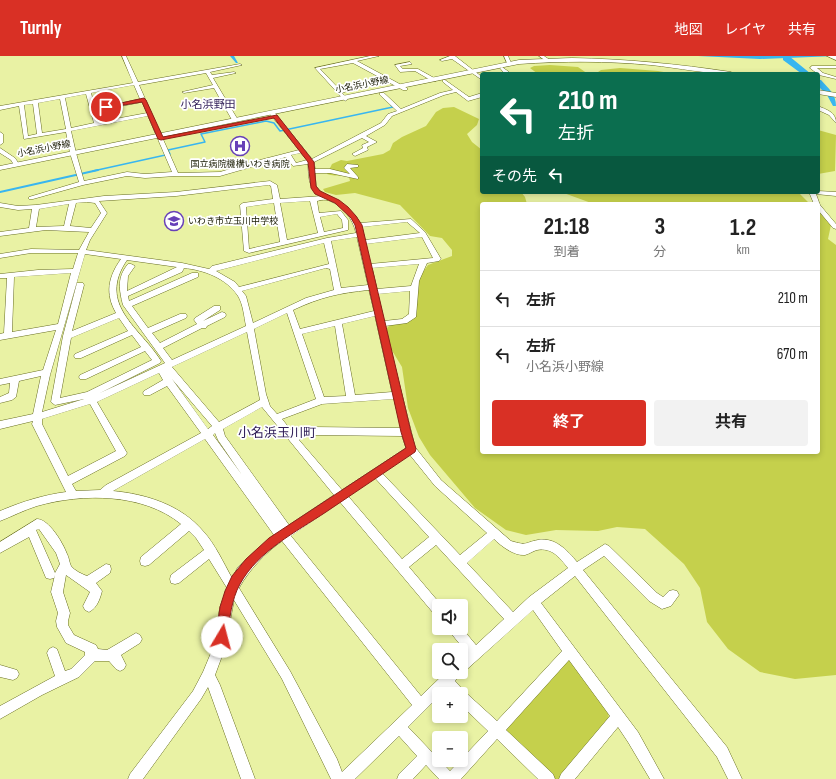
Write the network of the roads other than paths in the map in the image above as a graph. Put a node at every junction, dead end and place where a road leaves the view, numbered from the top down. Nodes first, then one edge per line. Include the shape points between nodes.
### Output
1 (124, 56) edge
2 (377, 56) edge
3 (506, 56) edge
4 (541, 56) edge
5 (830, 56) edge
6 (452, 57) edge
7 (836, 58) edge
8 (442, 60) dead end
9 (548, 60) junction
10 (354, 61) junction
11 (459, 61) junction
12 (410, 63) dead end
13 (449, 64) dead end
14 (510, 64) junction
15 (240, 66) dead end
16 (836, 67) edge
17 (502, 68) junction
18 (383, 69) dead end
19 (416, 70) junction
20 (374, 72) junction
21 (506, 72) edge
22 (699, 72) edge
23 (720, 72) edge
24 (818, 72) edge
25 (234, 73) dead end
26 (473, 73) junction
27 (820, 73) edge
28 (407, 74) dead end
29 (210, 78) junction
30 (480, 78) edge
31 (836, 78) edge
32 (434, 80) junction
33 (445, 81) junction
34 (136, 84) junction
35 (186, 86) dead end
36 (350, 88) dead end
37 (404, 88) junction
38 (458, 90) junction
39 (820, 91) edge
40 (184, 92) dead end
41 (339, 92) junction
42 (88, 93) junction
43 (382, 94) junction
44 (836, 94) edge
45 (480, 96) edge
46 (62, 97) junction
47 (345, 98) junction
48 (144, 100) junction
49 (109, 101) dead end
50 (35, 102) junction
51 (21, 104) junction
52 (0, 108) edge
53 (820, 109) edge
54 (400, 111) junction
55 (274, 114) junction
56 (151, 116) junction
57 (235, 120) junction
58 (836, 121) edge
59 (97, 124) junction
60 (69, 130) junction
61 (0, 134) edge
62 (40, 135) junction
63 (362, 136) junction
64 (160, 137) junction
65 (0, 142) edge
66 (0, 150) edge
67 (302, 151) junction
68 (287, 154) junction
69 (355, 154) dead end
70 (73, 155) junction
71 (16, 164) junction
72 (356, 166) dead end
73 (312, 167) junction
74 (0, 168) edge
75 (0, 172) edge
76 (176, 174) junction
77 (82, 183) junction
78 (820, 193) edge
79 (836, 194) edge
80 (31, 198) dead end
81 (330, 198) junction
82 (313, 199) junction
83 (93, 200) junction
84 (276, 201) junction
85 (73, 202) junction
86 (0, 205) edge
87 (40, 206) junction
88 (820, 208) edge
89 (317, 215) junction
90 (66, 227) junction
91 (834, 227) dead end
92 (32, 228) junction
93 (92, 230) junction
94 (360, 233) junction
95 (0, 234) edge
96 (321, 234) junction
97 (424, 235) junction
98 (327, 240) junction
99 (284, 243) junction
100 (82, 252) junction
101 (0, 256) edge
102 (125, 258) junction
103 (424, 261) junction
104 (182, 265) junction
105 (131, 266) dead end
106 (368, 266) junction
107 (332, 267) junction
108 (75, 271) junction
109 (210, 272) junction
110 (11, 274) junction
111 (0, 276) edge
112 (195, 276) dead end
113 (80, 285) dead end
114 (412, 288) junction
115 (237, 290) junction
116 (373, 290) junction
117 (338, 291) junction
118 (123, 295) junction
119 (127, 305) junction
120 (217, 308) dead end
121 (289, 309) junction
122 (378, 313) junction
123 (120, 314) junction
124 (222, 315) dead end
125 (183, 316) dead end
126 (338, 322) junction
127 (381, 324) junction
128 (61, 326) junction
129 (203, 326) junction
130 (249, 327) junction
131 (134, 331) junction
132 (148, 332) junction
133 (298, 332) junction
134 (67, 336) junction
135 (4, 337) edge
136 (158, 346) junction
137 (147, 347) junction
138 (78, 356) dead end
139 (166, 366) junction
140 (47, 372) junction
141 (83, 377) dead end
142 (15, 379) junction
143 (169, 381) junction
144 (0, 382) edge
145 (147, 393) dead end
146 (398, 395) junction
147 (90, 398) junction
148 (351, 399) junction
149 (0, 400) edge
150 (321, 401) junction
151 (264, 402) junction
152 (37, 416) junction
153 (276, 418) junction
154 (0, 425) edge
155 (218, 427) junction
156 (406, 432) junction
157 (207, 433) junction
158 (293, 439) junction
159 (411, 449) junction
160 (376, 472) junction
161 (66, 482) junction
162 (72, 494) junction
163 (102, 495) junction
164 (341, 496) junction
165 (0, 516) edge
166 (190, 524) junction
167 (26, 532) junction
168 (494, 533) junction
169 (284, 534) junction
170 (436, 538) junction
171 (0, 548) edge
172 (211, 551) junction
173 (145, 561) dead end
174 (459, 563) junction
175 (65, 565) junction
176 (401, 567) junction
177 (576, 568) junction
178 (106, 569) dead end
179 (50, 574) dead end
180 (175, 579) dead end
181 (88, 582) junction
182 (232, 588) junction
183 (673, 596) dead end
184 (533, 601) junction
185 (432, 603) edge
186 (89, 606) dead end
187 (512, 619) junction
188 (460, 635) edge
189 (136, 639) dead end
190 (570, 651) junction
191 (475, 653) junction
192 (53, 654) dead end
193 (91, 655) junction
194 (111, 655) junction
195 (468, 660) edge
196 (120, 665) dead end
197 (0, 671) edge
198 (12, 674) dead end
199 (208, 676) junction
200 (62, 679) junction
201 (448, 679) edge
202 (468, 703) edge
203 (421, 706) junction
204 (0, 714) edge
205 (618, 716) junction
206 (399, 727) junction
207 (497, 731) junction
208 (426, 756) junction
209 (136, 779) edge
210 (248, 779) edge
211 (338, 779) edge
212 (346, 779) edge
213 (404, 779) edge
214 (448, 779) edge
215 (452, 779) edge
216 (548, 779) edge
217 (566, 779) edge
218 (657, 779) edge
219 (736, 779) edge

1 - 34 street
2 - 10 street
3 - 14 street
4 - 9 street
5 - 7 main road
6 - 8 street
6 - 11 street
9 - 14 main road, 小名浜小野線
9 - 23 main road, 小名浜小野線 via 674,64
10 - 20 street
10 - 41 street via 317,68
11 - 13 street
11 - 26 street
12 - 19 street via 397,65 402,71
14 - 26 main road, 小名浜小野線
15 - 29 street
16 - 24 street via 812,67
17 - 21 street
17 - 22 main road, 小名浜小野線 via 553,62 646,64
17 - 26 main road, 小名浜小野線
18 - 20 street
19 - 28 street
19 - 32 street
20 - 37 street
25 - 29 street
26 - 30 street
26 - 32 main road, 小名浜小野線
26 - 33 main road, 小名浜小野線
27 - 31 street
29 - 34 street
29 - 35 street
29 - 40 street
29 - 57 street
32 - 37 main road, 小名浜小野線
33 - 37 main road, 小名浜小野線
33 - 38 street
34 - 42 street
34 - 48 street
36 - 41 street
37 - 43 main road, 小名浜小野線
37 - 47 main road, 小名浜小野線
38 - 45 street via 468,99
38 - 54 street via 438,95
39 - 44 main road
41 - 47 street
42 - 46 street
42 - 59 street via 94,104
43 - 54 street
43 - 55 main road, 小名浜小野線
46 - 50 street
46 - 60 street
47 - 55 main road, 小名浜小野線
48 - 49 street via 114,108 104,104
48 - 56 street
50 - 51 street
50 - 62 street
51 - 52 street
51 - 62 street via 26,138
53 - 58 street via 831,114
54 - 63 street via 390,115 383,124
55 - 57 main road, 小名浜小野線
55 - 64 main road, 小名浜小野線
55 - 67 street
56 - 59 street
56 - 64 street
57 - 64 main road, 小名浜小野線
59 - 60 street
60 - 62 street
60 - 70 street
61 - 65 street
63 - 69 street via 374,142
63 - 73 street
64 - 70 main road, 小名浜小野線
64 - 76 street
66 - 71 street
67 - 68 street
67 - 73 street
68 - 73 street via 295,165
68 - 76 street via 220,174
70 - 71 main road, 小名浜小野線
70 - 75 main road, 小名浜小野線
70 - 77 street
71 - 74 main road, 小名浜小野線
72 - 73 street via 349,165 347,168 356,178
73 - 81 street via 313,186 318,192
76 - 77 street via 127,174
77 - 80 street
77 - 87 street via 76,197
78 - 79 street
81 - 82 street
81 - 94 street via 354,217
82 - 84 street
82 - 89 street
83 - 84 street via 270,183 274,185
83 - 85 street
83 - 93 street via 104,213
84 - 99 street
84 - 99 street via 243,205 246,250
85 - 87 street
85 - 90 street
86 - 87 street via 18,208
87 - 92 street
88 - 91 street
89 - 96 street
89 - 96 street via 339,212 345,220 346,229
90 - 92 street
90 - 93 street
92 - 95 street
93 - 100 street
94 - 97 street
94 - 97 street via 409,220
94 - 98 street
94 - 106 street
96 - 99 street
97 - 103 street via 436,259
98 - 107 street
98 - 109 street via 215,268
100 - 101 street via 52,250
100 - 102 street
100 - 108 street
102 - 104 street
102 - 123 street via 120,264 113,285 113,299
103 - 106 street
103 - 114 street
104 - 109 street
104 - 118 street via 179,270
105 - 118 street via 124,276
106 - 116 street
107 - 115 street via 326,266
107 - 117 street
108 - 110 street
108 - 128 street
109 - 115 street via 217,274
110 - 111 street
110 - 135 street
112 - 119 street
113 - 134 street
114 - 116 street
114 - 127 street via 413,315 404,321
115 - 130 street via 242,296
116 - 117 street
116 - 122 street
117 - 121 street
118 - 119 street
119 - 132 street
120 - 129 street via 198,320
121 - 130 street
121 - 133 street
122 - 126 street
122 - 127 street
123 - 131 street
123 - 134 street
124 - 129 street
125 - 132 street
126 - 133 street
126 - 148 street
127 - 146 street
128 - 135 street
128 - 140 street
129 - 136 street
130 - 139 street
130 - 151 street
131 - 137 street
131 - 138 street
132 - 136 street
133 - 150 street
134 - 147 street via 55,402
136 - 139 street
137 - 141 street
137 - 147 street via 157,361
139 - 143 street
139 - 147 street
139 - 155 street
140 - 142 street
140 - 152 street
142 - 144 street
142 - 149 street via 13,395
143 - 145 street
143 - 157 street
146 - 148 street
146 - 156 street
147 - 152 street
147 - 161 street via 122,453
148 - 150 street
150 - 153 street
151 - 153 street
151 - 155 street
152 - 154 street
152 - 161 street via 37,424
153 - 158 street
155 - 157 street
155 - 169 street via 221,437
156 - 158 street via 311,431
156 - 159 street
157 - 163 street via 109,488
157 - 169 street
158 - 164 street
159 - 160 street
159 - 168 street via 438,483
160 - 164 street
160 - 170 street
161 - 162 street
162 - 163 street
162 - 165 street via 30,504
163 - 166 street via 115,495 163,507
164 - 169 street
164 - 176 street
166 - 172 street
166 - 173 street
167 - 171 street
167 - 175 street via 37,524 42,525 58,546
167 - 179 street via 32,532
168 - 174 street
168 - 177 street via 508,545 524,550 539,545 550,546 562,552
169 - 182 street via 249,563
169 - 203 street
170 - 174 street
170 - 176 street
172 - 180 street
172 - 182 street
174 - 187 street
175 - 181 street via 73,574
175 - 193 street via 57,592 64,613 63,627 70,638 92,649
176 - 185 street
177 - 183 street via 605,549 653,597 662,603
177 - 184 street
177 - 219 street via 722,752
178 - 181 street
181 - 186 street via 96,594
182 - 199 street via 219,648
182 - 211 street via 286,675
184 - 187 street
184 - 190 street
187 - 191 street
188 - 191 street
189 - 194 street
190 - 205 street
190 - 207 street
191 - 195 street
192 - 200 street
193 - 194 street
193 - 200 street via 75,673
194 - 196 street
197 - 198 street
199 - 209 street
199 - 210 street via 214,685
200 - 204 street
201 - 203 street
202 - 207 street
203 - 206 street
205 - 217 street
205 - 218 street
206 - 208 street
206 - 212 street
207 - 215 street
207 - 216 street
208 - 213 street
208 - 214 street

